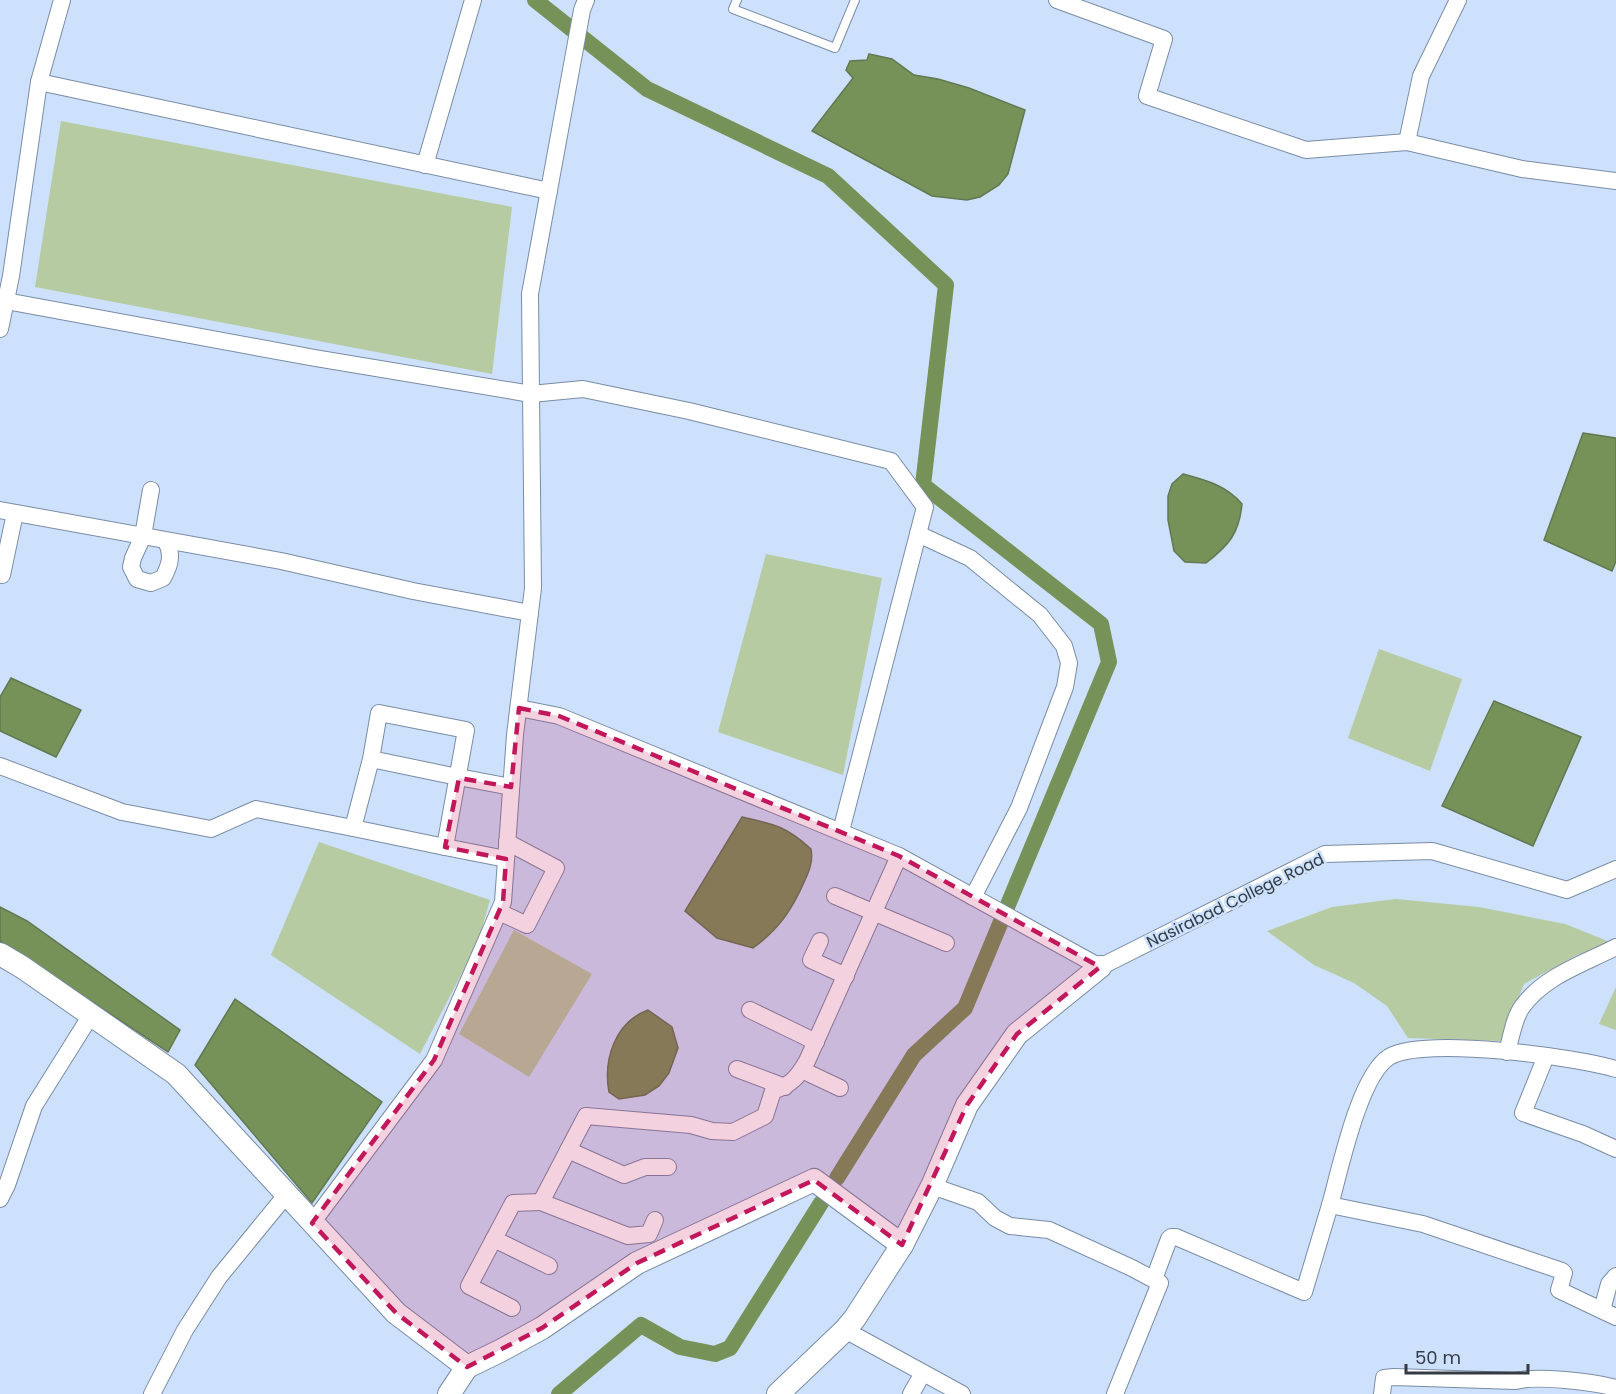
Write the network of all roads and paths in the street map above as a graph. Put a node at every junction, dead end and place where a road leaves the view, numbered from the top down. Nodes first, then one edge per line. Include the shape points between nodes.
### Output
1 (62, 0) edge
2 (473, 0) edge
3 (737, 0) edge
4 (855, 0) edge
5 (1057, 0) edge
6 (1458, 0) edge
7 (584, 5) edge
8 (1090, 6) edge
9 (39, 82) junction
10 (1407, 141) junction
11 (425, 165) junction
12 (1616, 181) edge
13 (549, 191) junction
14 (6, 301) junction
15 (0, 329) edge
16 (531, 393) junction
17 (151, 490) dead end
18 (8, 511) edge
19 (918, 534) junction
20 (143, 536) junction
21 (166, 541) junction
22 (2, 575) dead end
23 (530, 613) junction
24 (519, 708) junction
25 (370, 759) junction
26 (0, 766) edge
27 (459, 778) junction
28 (512, 787) junction
29 (353, 828) junction
30 (842, 831) junction
31 (445, 847) junction
32 (507, 850) junction
33 (899, 856) junction
34 (1616, 869) edge
35 (835, 896) dead end
36 (973, 897) junction
37 (499, 912) junction
38 (875, 913) junction
39 (820, 941) dead end
40 (946, 943) dead end
41 (1616, 947) edge
42 (0, 954) edge
43 (1100, 967) junction
44 (846, 976) junction
45 (750, 1010) dead end
46 (91, 1015) junction
47 (816, 1042) junction
48 (1507, 1052) junction
49 (1546, 1056) junction
50 (737, 1069) dead end
51 (1616, 1069) edge
52 (802, 1070) junction
53 (784, 1087) junction
54 (840, 1088) dead end
55 (1616, 1149) edge
56 (568, 1150) junction
57 (668, 1167) dead end
58 (932, 1186) junction
59 (285, 1193) junction
60 (0, 1198) edge
61 (541, 1202) junction
62 (1330, 1205) junction
63 (655, 1220) dead end
64 (312, 1223) junction
65 (494, 1239) junction
66 (903, 1245) junction
67 (549, 1266) dead end
68 (1616, 1276) edge
69 (1154, 1280) junction
70 (512, 1308) dead end
71 (1609, 1314) edge
72 (845, 1330) junction
73 (467, 1367) junction
74 (922, 1372) junction
75 (1517, 1388) edge
76 (1616, 1388) edge
77 (787, 1391) edge
78 (152, 1394) edge
79 (449, 1394) edge
80 (911, 1394) edge
81 (962, 1394) edge
82 (1115, 1394) edge
83 (1382, 1394) edge

1 - 9 street
2 - 11 street
3 - 4 lane via 733,9 835,48
5 - 8 street
6 - 10 street via 1421,76
7 - 13 street
8 - 10 street via 1164,39 1147,96 1306,150
9 - 11 street
9 - 14 street
10 - 12 street via 1522,169
11 - 13 street
13 - 16 street via 530,294
14 - 15 street
14 - 16 street
16 - 19 street via 583,389 891,461 925,507
16 - 23 street
17 - 20 street
18 - 20 street
18 - 22 street
19 - 30 street
19 - 36 street via 970,558 1040,615 1064,646 1069,663 1065,687 1019,808
20 - 21 street
20 - 21 street via 131,567 137,579 151,583 163,578 171,560
21 - 23 street
23 - 24 street
24 - 28 street
24 - 30 street via 559,716
25 - 27 street
25 - 27 street via 380,713 466,730
25 - 29 street
26 - 29 street via 122,812 211,829 256,809
27 - 28 street
27 - 31 street
28 - 32 street
29 - 31 street
30 - 33 street
31 - 32 street
32 - 37 street
32 - 37 street via 556,868 527,925
33 - 36 street
33 - 38 street
34 - 43 street, Nasirabad College Road via 1567,890 1432,851 1325,854
35 - 38 street
36 - 43 street
37 - 64 street via 434,1060
38 - 40 street
38 - 44 street
39 - 44 street via 811,960
41 - 48 street via 1540,987 1520,1008
42 - 46 street
43 - 58 street via 1017,1034 967,1105
44 - 47 street
45 - 47 street
46 - 59 street via 176,1074
46 - 60 street via 34,1106
47 - 52 street
48 - 49 street
48 - 62 street via 1483,1048 1416,1050 1388,1058 1361,1097
49 - 51 street
49 - 55 street via 1523,1113
50 - 53 street
52 - 53 street via 798,1078
52 - 54 street
53 - 56 street via 773,1091 765,1116 733,1132 586,1116
56 - 57 street via 624,1175 645,1167
56 - 61 street
58 - 66 street
58 - 69 street via 978,1202 1010,1226 1048,1230
59 - 64 street
59 - 78 street via 219,1277 185,1330
61 - 63 street via 628,1236 649,1234
61 - 65 street via 513,1203
62 - 69 street via 1304,1292 1171,1236
62 - 71 street via 1423,1224 1562,1271 1559,1290
64 - 73 street via 396,1313
65 - 67 street
65 - 70 street via 470,1286
66 - 72 street
66 - 73 street via 814,1180 637,1263 542,1328
68 - 71 street via 1609,1284
69 - 82 street via 1160,1284
72 - 74 street
72 - 77 street
73 - 79 street
74 - 80 street
74 - 81 street
75 - 76 street via 1522,1379
75 - 83 street via 1394,1377 1384,1378

